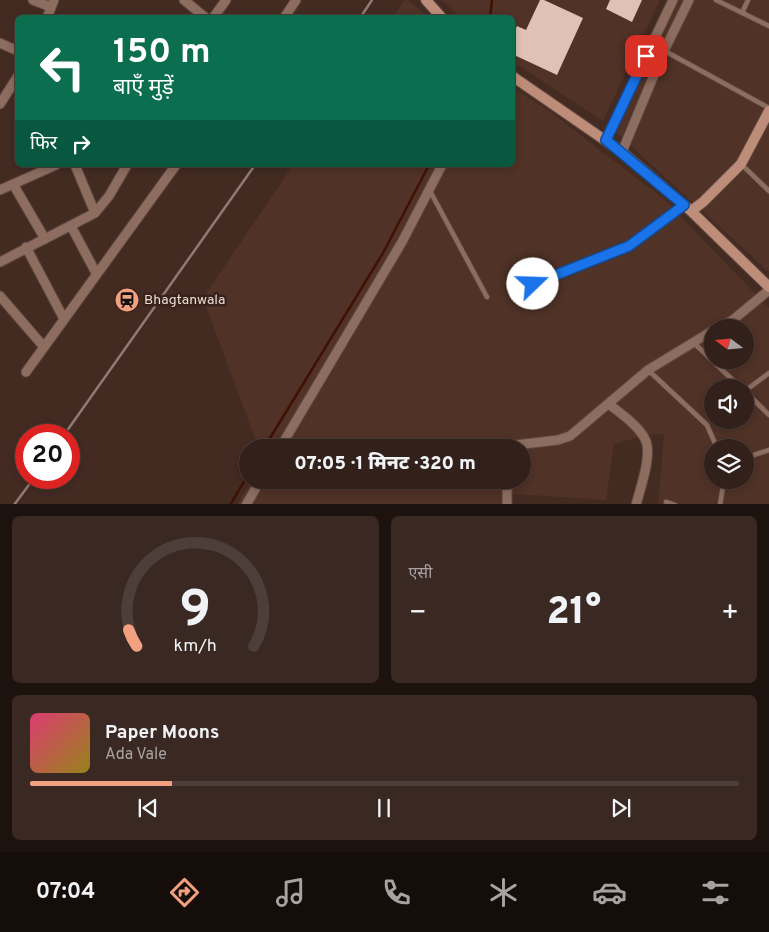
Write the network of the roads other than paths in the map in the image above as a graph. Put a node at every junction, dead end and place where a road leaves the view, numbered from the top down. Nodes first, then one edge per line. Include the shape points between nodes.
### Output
1 (33, 0) edge
2 (184, 0) edge
3 (226, 0) edge
4 (296, 0) edge
5 (426, 0) edge
6 (673, 0) edge
7 (689, 0) edge
8 (716, 0) edge
9 (748, 0) edge
10 (52, 3) edge
11 (742, 13) junction
12 (47, 15) edge
13 (202, 15) edge
14 (215, 15) edge
15 (286, 15) edge
16 (439, 15) edge
17 (769, 26) edge
18 (0, 42) edge
19 (652, 44) junction
20 (15, 50) edge
21 (664, 51) junction
22 (515, 78) edge
23 (15, 81) edge
24 (634, 81) junction
25 (649, 89) junction
26 (0, 104) edge
27 (769, 110) edge
28 (606, 140) junction
29 (622, 152) junction
30 (741, 164) junction
31 (51, 167) edge
32 (76, 167) edge
33 (126, 167) edge
34 (175, 167) edge
35 (441, 167) edge
36 (13, 184) junction
37 (0, 190) edge
38 (769, 190) edge
39 (430, 191) junction
40 (688, 208) junction
41 (95, 213) junction
42 (71, 226) junction
43 (45, 239) junction
44 (26, 248) junction
45 (0, 262) edge
46 (96, 273) junction
47 (533, 284) dead end
48 (769, 288) edge
49 (0, 296) edge
50 (487, 297) dead end
51 (64, 319) junction
52 (734, 319) edge
53 (704, 337) edge
54 (694, 343) junction
55 (44, 347) junction
56 (648, 370) junction
57 (26, 372) dead end
58 (769, 373) edge
59 (732, 379) edge
60 (754, 384) edge
61 (754, 400) edge
62 (609, 404) junction
63 (769, 415) edge
64 (285, 439) edge
65 (713, 439) edge
66 (531, 443) edge
67 (769, 450) edge
68 (754, 455) edge
69 (256, 489) edge
70 (507, 489) edge
71 (722, 489) edge
72 (666, 502) dead end
73 (246, 504) edge
74 (508, 504) edge
75 (636, 504) edge
76 (675, 504) edge
77 (720, 504) edge

1 - 10 street
2 - 13 street
3 - 14 street
4 - 15 street
5 - 16 street
6 - 19 street
7 - 21 street
8 - 11 lane
9 - 11 lane
10 - 12 street
11 - 17 lane
18 - 20 street
19 - 21 lane
19 - 24 street
21 - 25 street
21 - 27 lane
22 - 28 street
23 - 26 street
24 - 25 street
24 - 28 street
25 - 29 street
27 - 30 street
28 - 29 street
29 - 40 street
30 - 38 lane
30 - 40 street via 703,202
31 - 36 street
32 - 41 street
33 - 41 street via 110,196
34 - 46 street
35 - 39 street
36 - 37 street
36 - 43 street
39 - 50 lane
39 - 64 street
40 - 47 lane via 629,246
40 - 48 street
41 - 42 street
42 - 43 street
42 - 46 street
43 - 44 street
44 - 45 street
44 - 51 street
46 - 51 street
48 - 52 street
49 - 55 street
51 - 55 street
53 - 54 street
54 - 56 street
54 - 59 lane
55 - 57 street
56 - 62 street
56 - 65 lane via 707,425
58 - 60 lane
61 - 63 lane
62 - 66 street via 570,436
62 - 75 street via 641,432 647,444 647,460
67 - 68 lane
69 - 73 street
70 - 74 street
71 - 77 lane
72 - 76 lane

